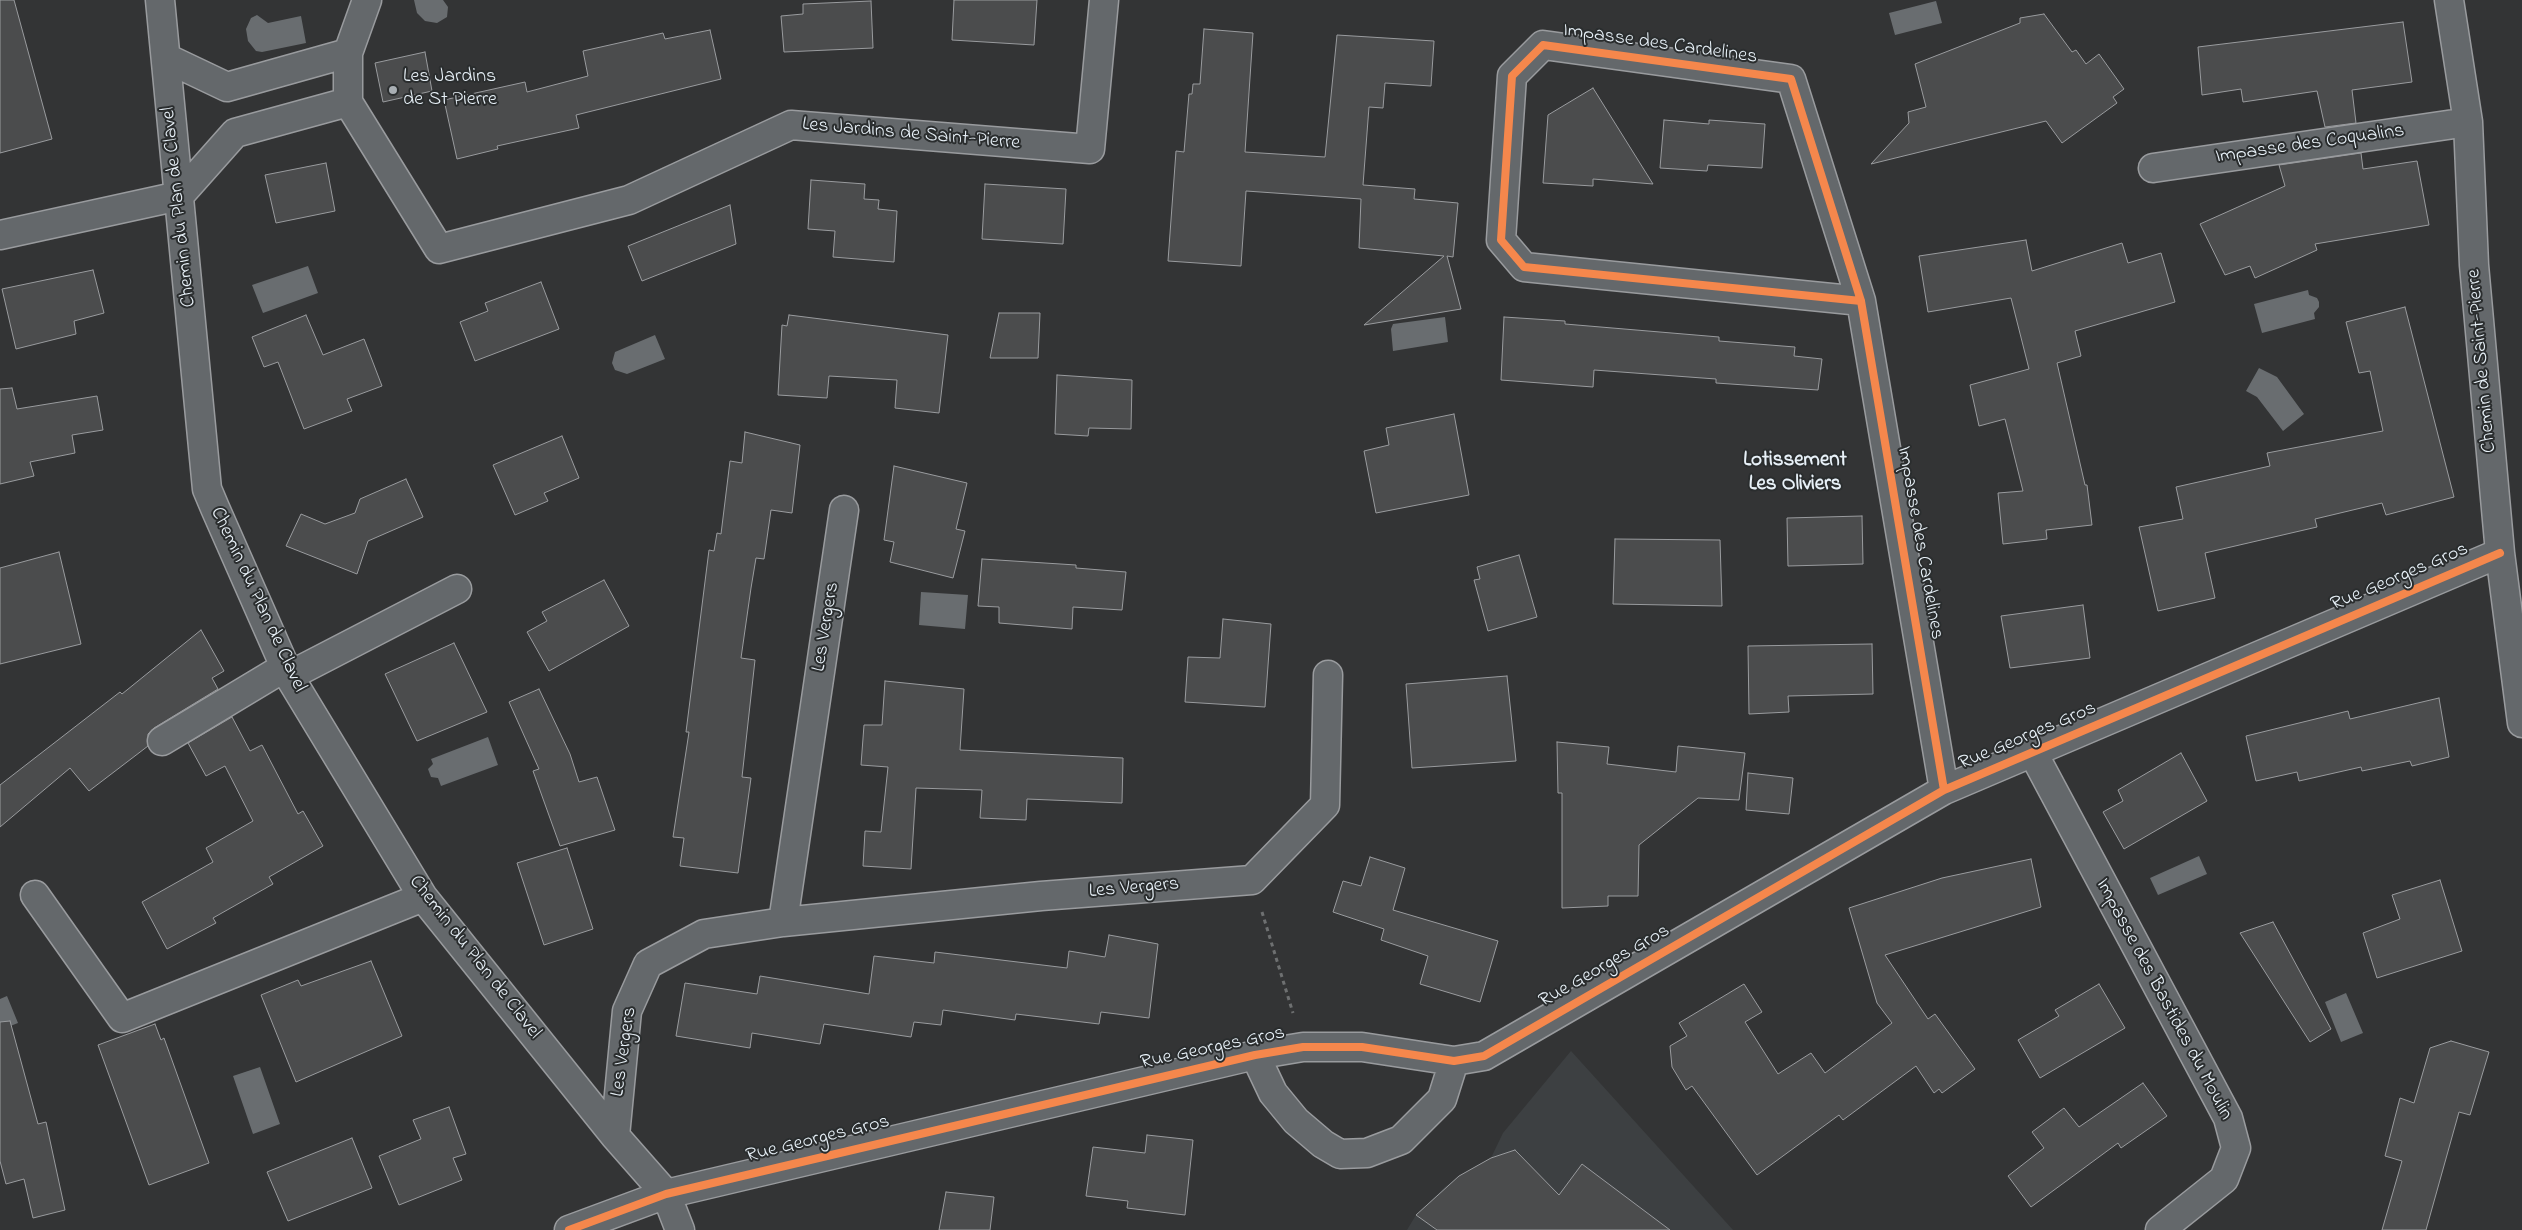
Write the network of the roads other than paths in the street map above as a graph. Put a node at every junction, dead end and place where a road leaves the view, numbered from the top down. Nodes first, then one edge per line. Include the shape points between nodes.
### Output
1 (160, 0) edge
2 (367, 0) edge
3 (1104, 0) edge
4 (2449, 0) edge
5 (348, 53) junction
6 (166, 58) junction
7 (348, 102) junction
8 (2468, 122) junction
9 (2153, 168) dead end
10 (179, 196) junction
11 (0, 235) edge
12 (1860, 301) junction
13 (844, 510) dead end
14 (2500, 553) junction
15 (457, 590) dead end
16 (287, 671) junction
17 (1328, 675) dead end
18 (2522, 722) edge
19 (162, 741) dead end
20 (2033, 753) junction
21 (1944, 790) junction
22 (35, 896) dead end
23 (422, 898) junction
24 (783, 922) junction
25 (1255, 1055) junction
26 (1454, 1061) junction
27 (615, 1136) junction
28 (666, 1194) junction
29 (569, 1230) edge
30 (680, 1230) edge
31 (2160, 1230) edge

1 - 6 street, Chemin du Plan de Clavel
2 - 5 street
3 - 7 street, Les Jardins de Saint-Pierre via 1090,149 791,125 629,200 439,249
4 - 8 street, Chemin de Saint-Pierre
5 - 6 street via 227,87
5 - 7 street
6 - 10 street, Chemin du Plan de Clavel
7 - 10 street via 235,134
8 - 9 street, Impasse des Coqualins
8 - 14 street, Chemin de Saint-Pierre via 2474,265
10 - 11 street
10 - 16 street, Chemin du Plan de Clavel via 207,489
12 - 12 street, Impasse des Cardelines via 1791,79 1543,45 1512,76 1501,240 1524,267
12 - 21 street, Impasse des Cardelines
13 - 24 street, Les Vergers
14 - 18 street, Chemin de Saint-Pierre
14 - 20 street, Rue Georges Gros
15 - 16 street
16 - 19 street
16 - 23 street, Chemin du Plan de Clavel
17 - 24 street, Les Vergers via 1325,804 1252,880 1041,896
20 - 21 street, Rue Georges Gros
20 - 31 street, Impasse des Bastides du Moulin via 2230,1125 2236,1148 2224,1179
21 - 26 street, Rue Georges Gros via 1484,1056
22 - 23 street via 122,1018
23 - 27 street, Chemin du Plan de Clavel
24 - 27 street, Les Vergers via 704,934 648,964 627,1011
25 - 26 street, Rue Georges Gros via 1303,1048 1362,1048
25 - 26 street, Rue Georges Gros via 1273,1093 1296,1121 1340,1154 1367,1153 1401,1140 1442,1099
25 - 28 street, Rue Georges Gros
27 - 28 street, Chemin du Plan de Clavel
28 - 29 street, Rue Georges Gros
28 - 30 street, Chemin du Plan de Clavel

